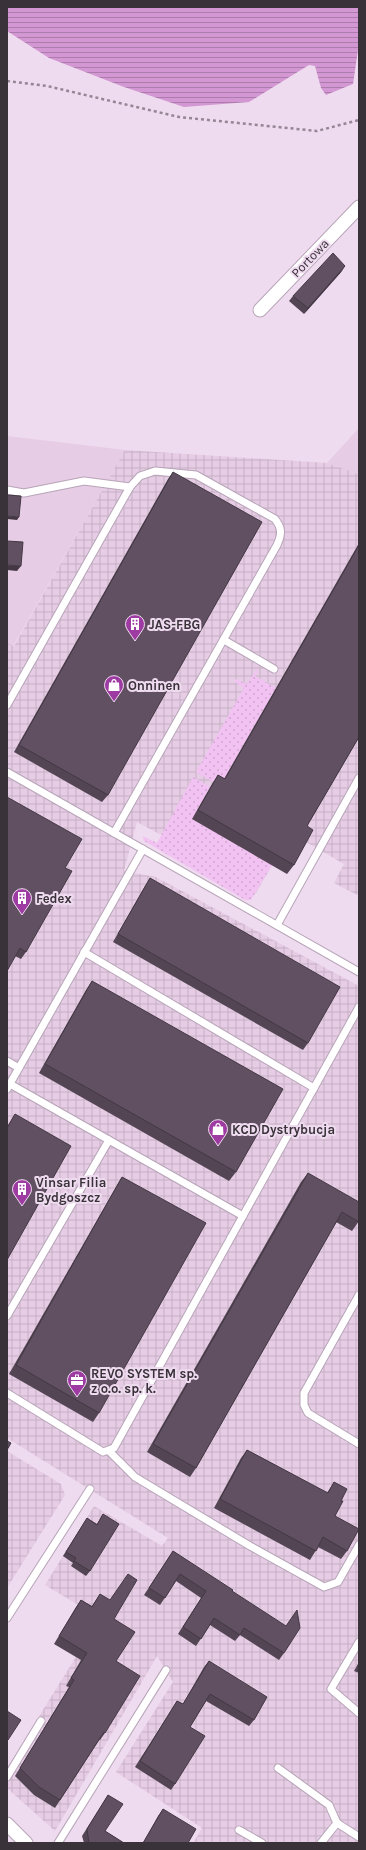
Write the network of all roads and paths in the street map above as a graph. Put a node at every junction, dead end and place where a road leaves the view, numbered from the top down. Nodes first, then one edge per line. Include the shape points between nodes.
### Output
1 (7, 81) edge
2 (359, 120) edge
3 (359, 207) edge
4 (260, 310) dead end
5 (130, 487) junction
6 (7, 490) edge
7 (224, 640) junction
8 (274, 669) dead end
9 (7, 705) edge
10 (7, 772) edge
11 (359, 778) edge
12 (114, 833) junction
13 (142, 849) junction
14 (278, 926) junction
15 (84, 952) junction
16 (359, 972) edge
17 (359, 1007) edge
18 (7, 1061) edge
19 (19, 1068) junction
20 (8, 1086) edge
21 (314, 1088) junction
22 (109, 1140) junction
23 (243, 1216) junction
24 (359, 1295) edge
25 (7, 1316) edge
26 (7, 1393) edge
27 (359, 1444) edge
28 (109, 1450) junction
29 (90, 1489) dead end
30 (359, 1545) edge
31 (7, 1618) edge
32 (359, 1642) edge
33 (166, 1670) dead end
34 (359, 1713) edge
35 (41, 1721) dead end
36 (278, 1768) dead end
37 (7, 1777) edge
38 (337, 1823) junction
39 (7, 1824) edge
40 (239, 1830) dead end
41 (359, 1837) edge
42 (26, 1843) edge
43 (58, 1843) edge
44 (262, 1843) edge
45 (321, 1843) edge

1 - 2 path via 47,86 179,117 317,131
3 - 4 street, Portowa
5 - 6 lane via 84,481 24,493
5 - 7 lane via 140,476 155,471 196,475 275,519 281,526 281,536 277,545
5 - 9 lane
7 - 8 lane
7 - 12 lane
10 - 12 lane
11 - 14 lane
12 - 13 lane
13 - 14 lane
13 - 15 lane
14 - 16 lane
15 - 19 lane
15 - 21 lane
17 - 21 lane
18 - 19 lane
19 - 20 lane
20 - 22 lane
21 - 23 lane
22 - 23 lane
22 - 25 lane
23 - 28 lane via 114,1448
24 - 27 lane via 304,1393 304,1405 308,1413
26 - 28 lane via 103,1452
28 - 30 lane via 135,1478 324,1586 338,1582
29 - 31 lane
32 - 34 lane via 331,1689
33 - 43 lane
35 - 37 lane
36 - 38 lane via 329,1805
38 - 41 lane
38 - 45 lane
39 - 42 street
40 - 44 lane

